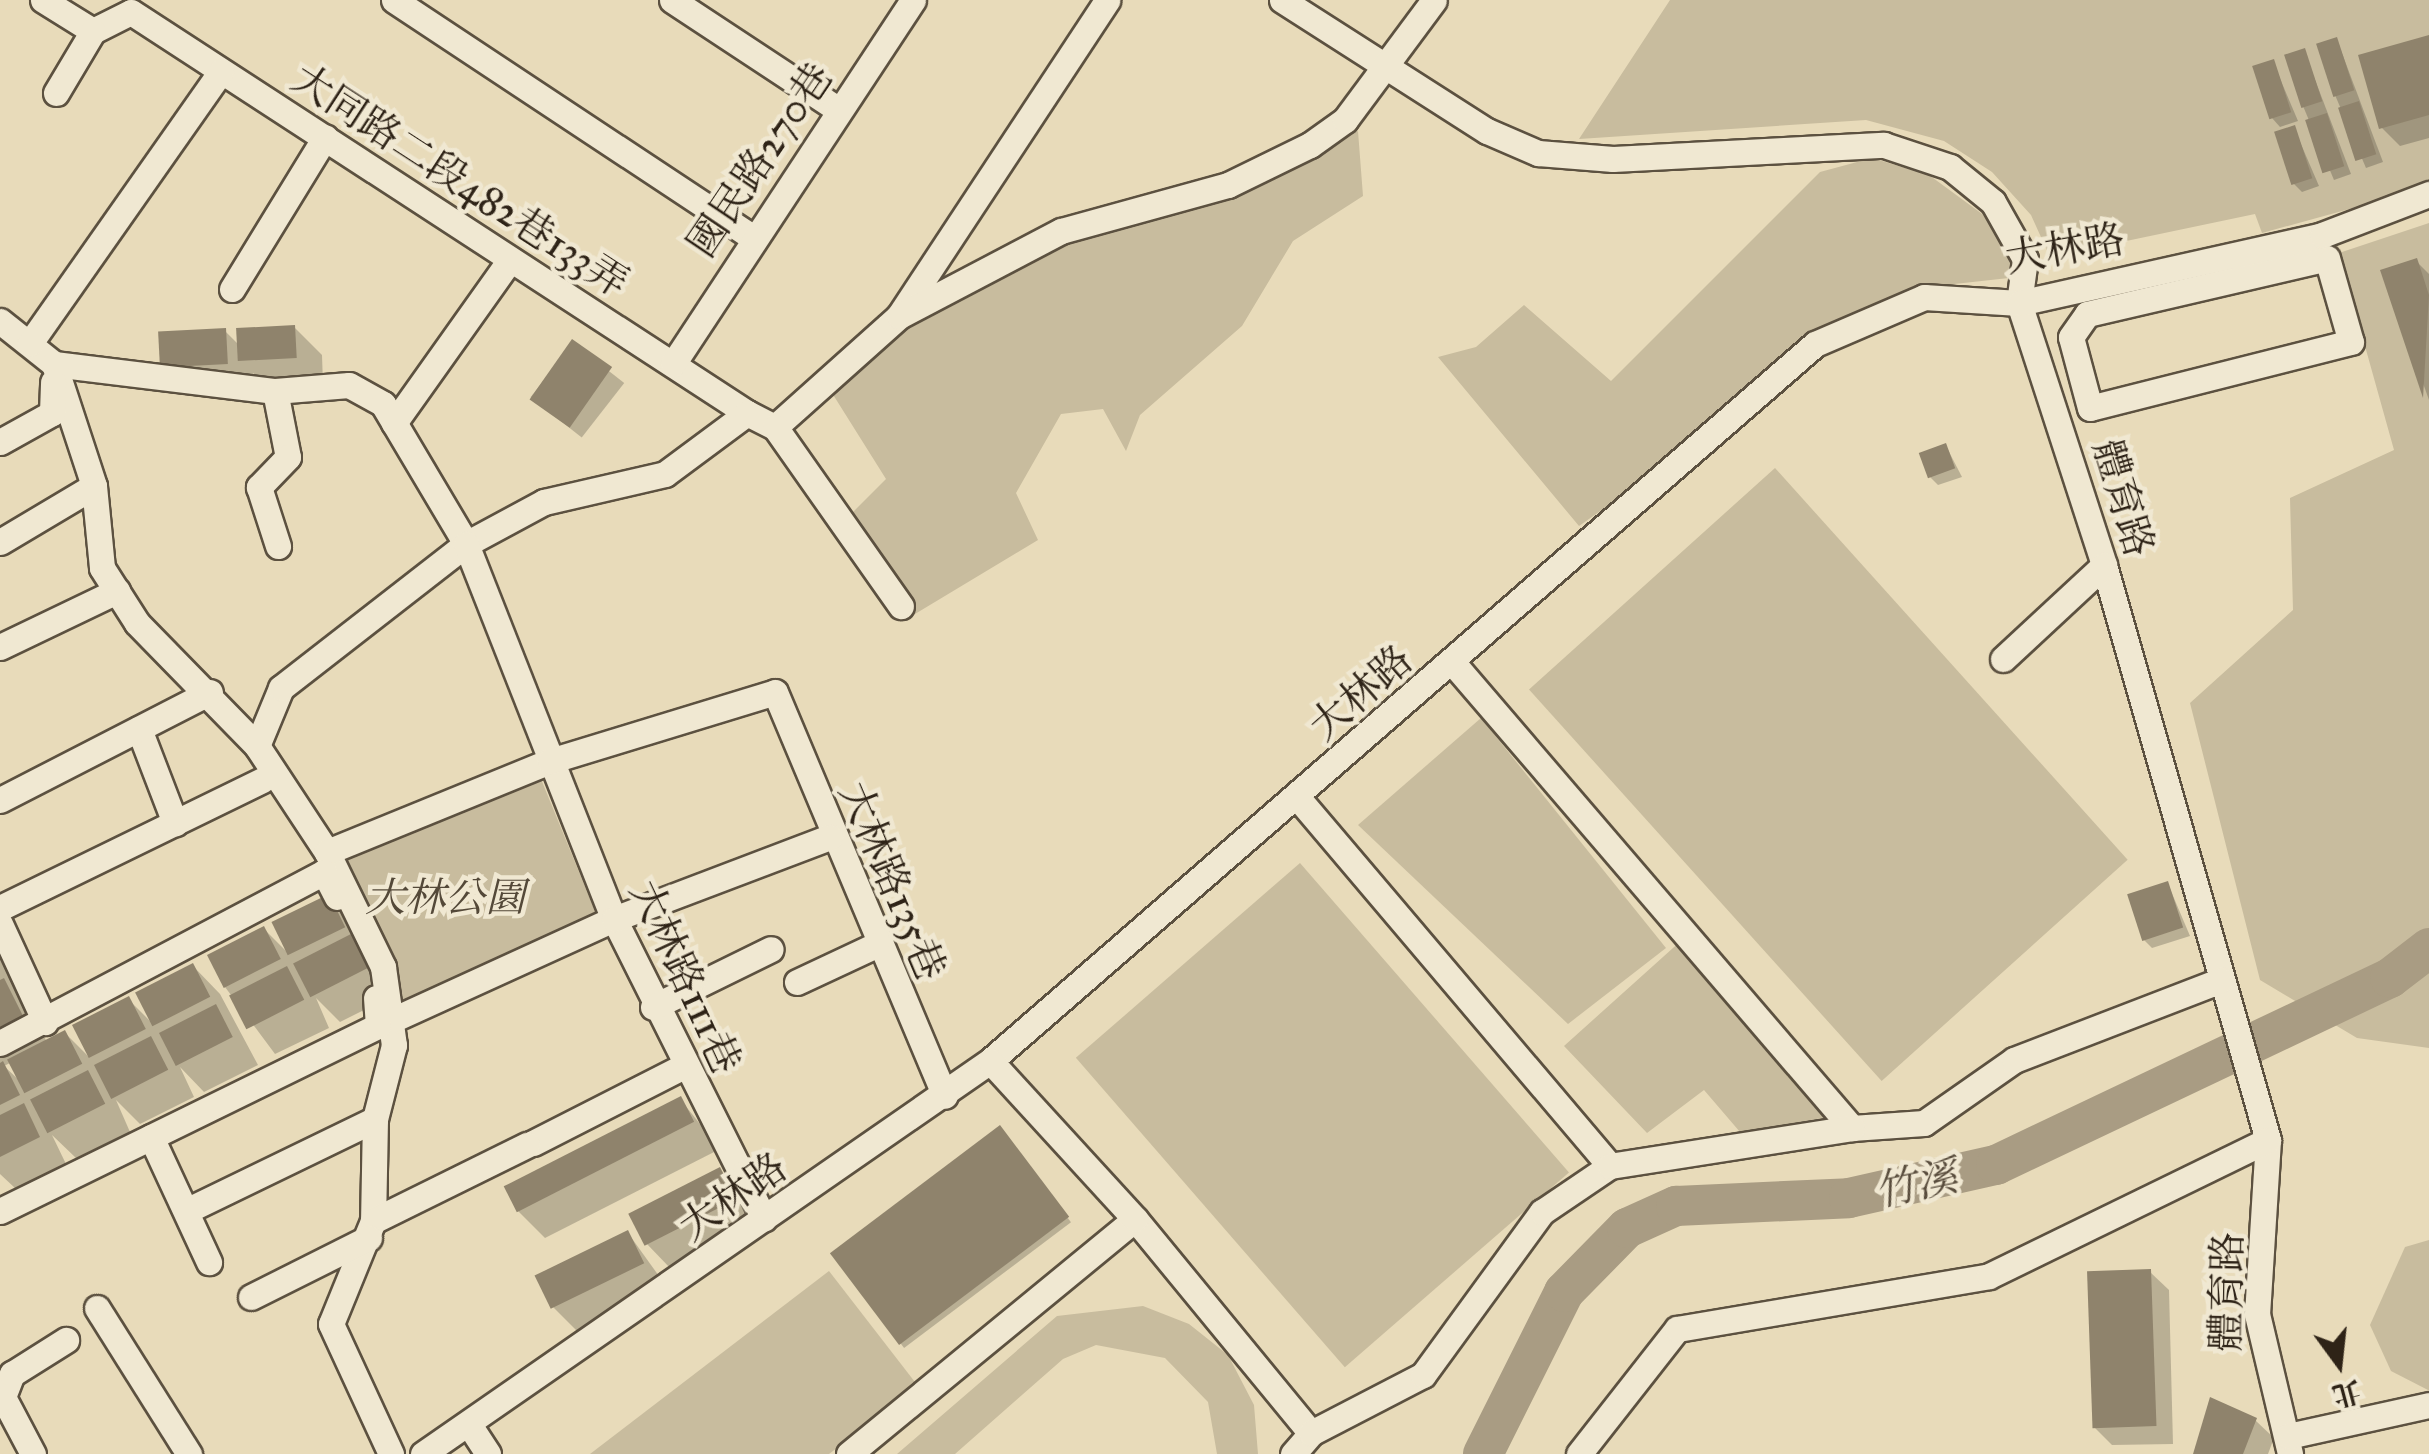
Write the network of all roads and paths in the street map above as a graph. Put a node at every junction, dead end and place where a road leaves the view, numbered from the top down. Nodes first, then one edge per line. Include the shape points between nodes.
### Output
1 (43, 0) edge
2 (394, 0) edge
3 (672, 0) edge
4 (914, 0) edge
5 (1107, 0) edge
6 (1282, 0) edge
7 (1434, 0) edge
8 (134, 6) edge
9 (93, 31) junction
10 (1384, 66) junction
11 (221, 71) junction
12 (56, 93) dead end
13 (837, 108) junction
14 (325, 137) junction
15 (2429, 194) edge
16 (751, 236) junction
17 (2325, 246) junction
18 (510, 260) junction
19 (232, 290) dead end
20 (2019, 303) junction
21 (898, 316) junction
22 (0, 321) edge
23 (30, 343) junction
24 (54, 364) junction
25 (672, 364) junction
26 (275, 392) junction
27 (747, 413) junction
28 (394, 423) junction
29 (775, 427) junction
30 (0, 442) edge
31 (94, 486) junction
32 (0, 542) edge
33 (466, 544) junction
34 (278, 546) dead end
35 (2104, 565) junction
36 (117, 591) junction
37 (901, 606) dead end
38 (0, 648) edge
39 (2003, 659) dead end
40 (1453, 663) junction
41 (210, 692) junction
42 (139, 729) junction
43 (257, 746) junction
44 (550, 761) junction
45 (262, 780) dead end
46 (1298, 798) junction
47 (0, 800) edge
48 (176, 823) junction
49 (830, 837) junction
50 (326, 862) junction
51 (0, 908) edge
52 (614, 919) junction
53 (0, 924) edge
54 (876, 946) junction
55 (771, 949) dead end
56 (797, 982) dead end
57 (2222, 985) junction
58 (653, 1007) junction
59 (44, 1022) junction
60 (384, 1023) junction
61 (0, 1043) edge
62 (990, 1061) junction
63 (682, 1068) junction
64 (945, 1096) junction
65 (375, 1120) junction
66 (1852, 1128) junction
67 (151, 1137) junction
68 (2268, 1140) junction
69 (1610, 1166) junction
70 (188, 1210) junction
71 (0, 1211) edge
72 (764, 1220) junction
73 (1135, 1220) junction
74 (371, 1230) junction
75 (209, 1262) dead end
76 (251, 1297) dead end
77 (97, 1308) dead end
78 (66, 1340) dead end
79 (2429, 1405) edge
80 (470, 1426) junction
81 (1312, 1433) junction
82 (2289, 1445) edge
83 (33, 1454) edge
84 (189, 1454) edge
85 (391, 1454) edge
86 (423, 1454) edge
87 (488, 1454) edge
88 (849, 1454) edge
89 (1293, 1454) edge
90 (1579, 1454) edge

1 - 9 street
2 - 16 street
3 - 13 street
4 - 13 street, 國民路270巷
5 - 21 street
6 - 10 street, 體育路
7 - 10 street
8 - 9 street
8 - 11 street, 大同路二段482巷133弄
9 - 12 street
10 - 20 street, 體育路 via 1512,144 1563,158 1811,142 1922,154 1973,185 2010,228 2024,260
10 - 21 street via 1345,120 1274,165 1060,231
11 - 14 street, 大同路二段482巷133弄
11 - 23 street
13 - 16 street, 國民路270巷
14 - 18 street, 大同路二段482巷133弄
14 - 19 street
15 - 17 street, 大林路
16 - 25 street, 國民路270巷
17 - 17 street via 2087,314 2072,337 2090,408 2351,342
17 - 20 street, 大林路
18 - 25 street, 大同路二段482巷133弄
18 - 28 street
20 - 35 street, 體育路
20 - 40 street, 大林路 via 1924,298 1815,344
21 - 29 street
22 - 23 street
23 - 24 street
24 - 26 street, 大林路111巷
24 - 30 street via 52,413
24 - 31 street
25 - 27 street, 大同路二段482巷133弄
26 - 28 street, 大林路111巷 via 349,385 383,404
26 - 34 street via 288,457 259,487
27 - 29 street, 大同路二段482巷133弄
27 - 33 street via 665,474 544,502
28 - 33 street, 大林路111巷
29 - 37 street
31 - 32 street
31 - 36 street via 102,568
33 - 43 street via 281,688
33 - 44 street, 大林路111巷
35 - 39 street
35 - 57 street, 體育路
36 - 38 street
36 - 41 street
40 - 46 street, 大林路
40 - 66 street
41 - 42 street
41 - 43 street
42 - 47 street
42 - 48 street
43 - 50 street
44 - 49 street, 大林路135巷 via 775,692
44 - 50 street
44 - 52 street, 大林路111巷
45 - 48 street
46 - 62 street, 大林路
46 - 69 street
48 - 51 street
49 - 52 street
49 - 54 street, 大林路135巷
50 - 59 street
50 - 60 street via 373,969
52 - 58 street, 大林路111巷
52 - 60 street
53 - 59 street
54 - 56 street
54 - 64 street, 大林路135巷
55 - 58 street
57 - 66 street via 2014,1060 1924,1122
57 - 68 street, 體育路
58 - 63 street, 大林路111巷
59 - 61 street
60 - 65 street via 394,1045
60 - 67 street
62 - 64 street, 大林路
62 - 73 street
63 - 72 street, 大林路111巷
63 - 74 street
64 - 72 street, 大林路
65 - 70 street
65 - 74 street
66 - 69 street
67 - 70 street
67 - 71 street
68 - 82 street, 體育路 via 2256,1314 2266,1382
68 - 90 street via 1990,1276 1677,1329
69 - 81 street via 1542,1212 1423,1375
70 - 75 street
72 - 80 street, 大林路
73 - 81 street via 1282,1405
73 - 88 street
74 - 76 street
74 - 85 street via 331,1324
77 - 84 street
78 - 83 street via 12,1374 3,1397
79 - 82 street
80 - 86 street, 大林路
80 - 87 street
81 - 89 street

